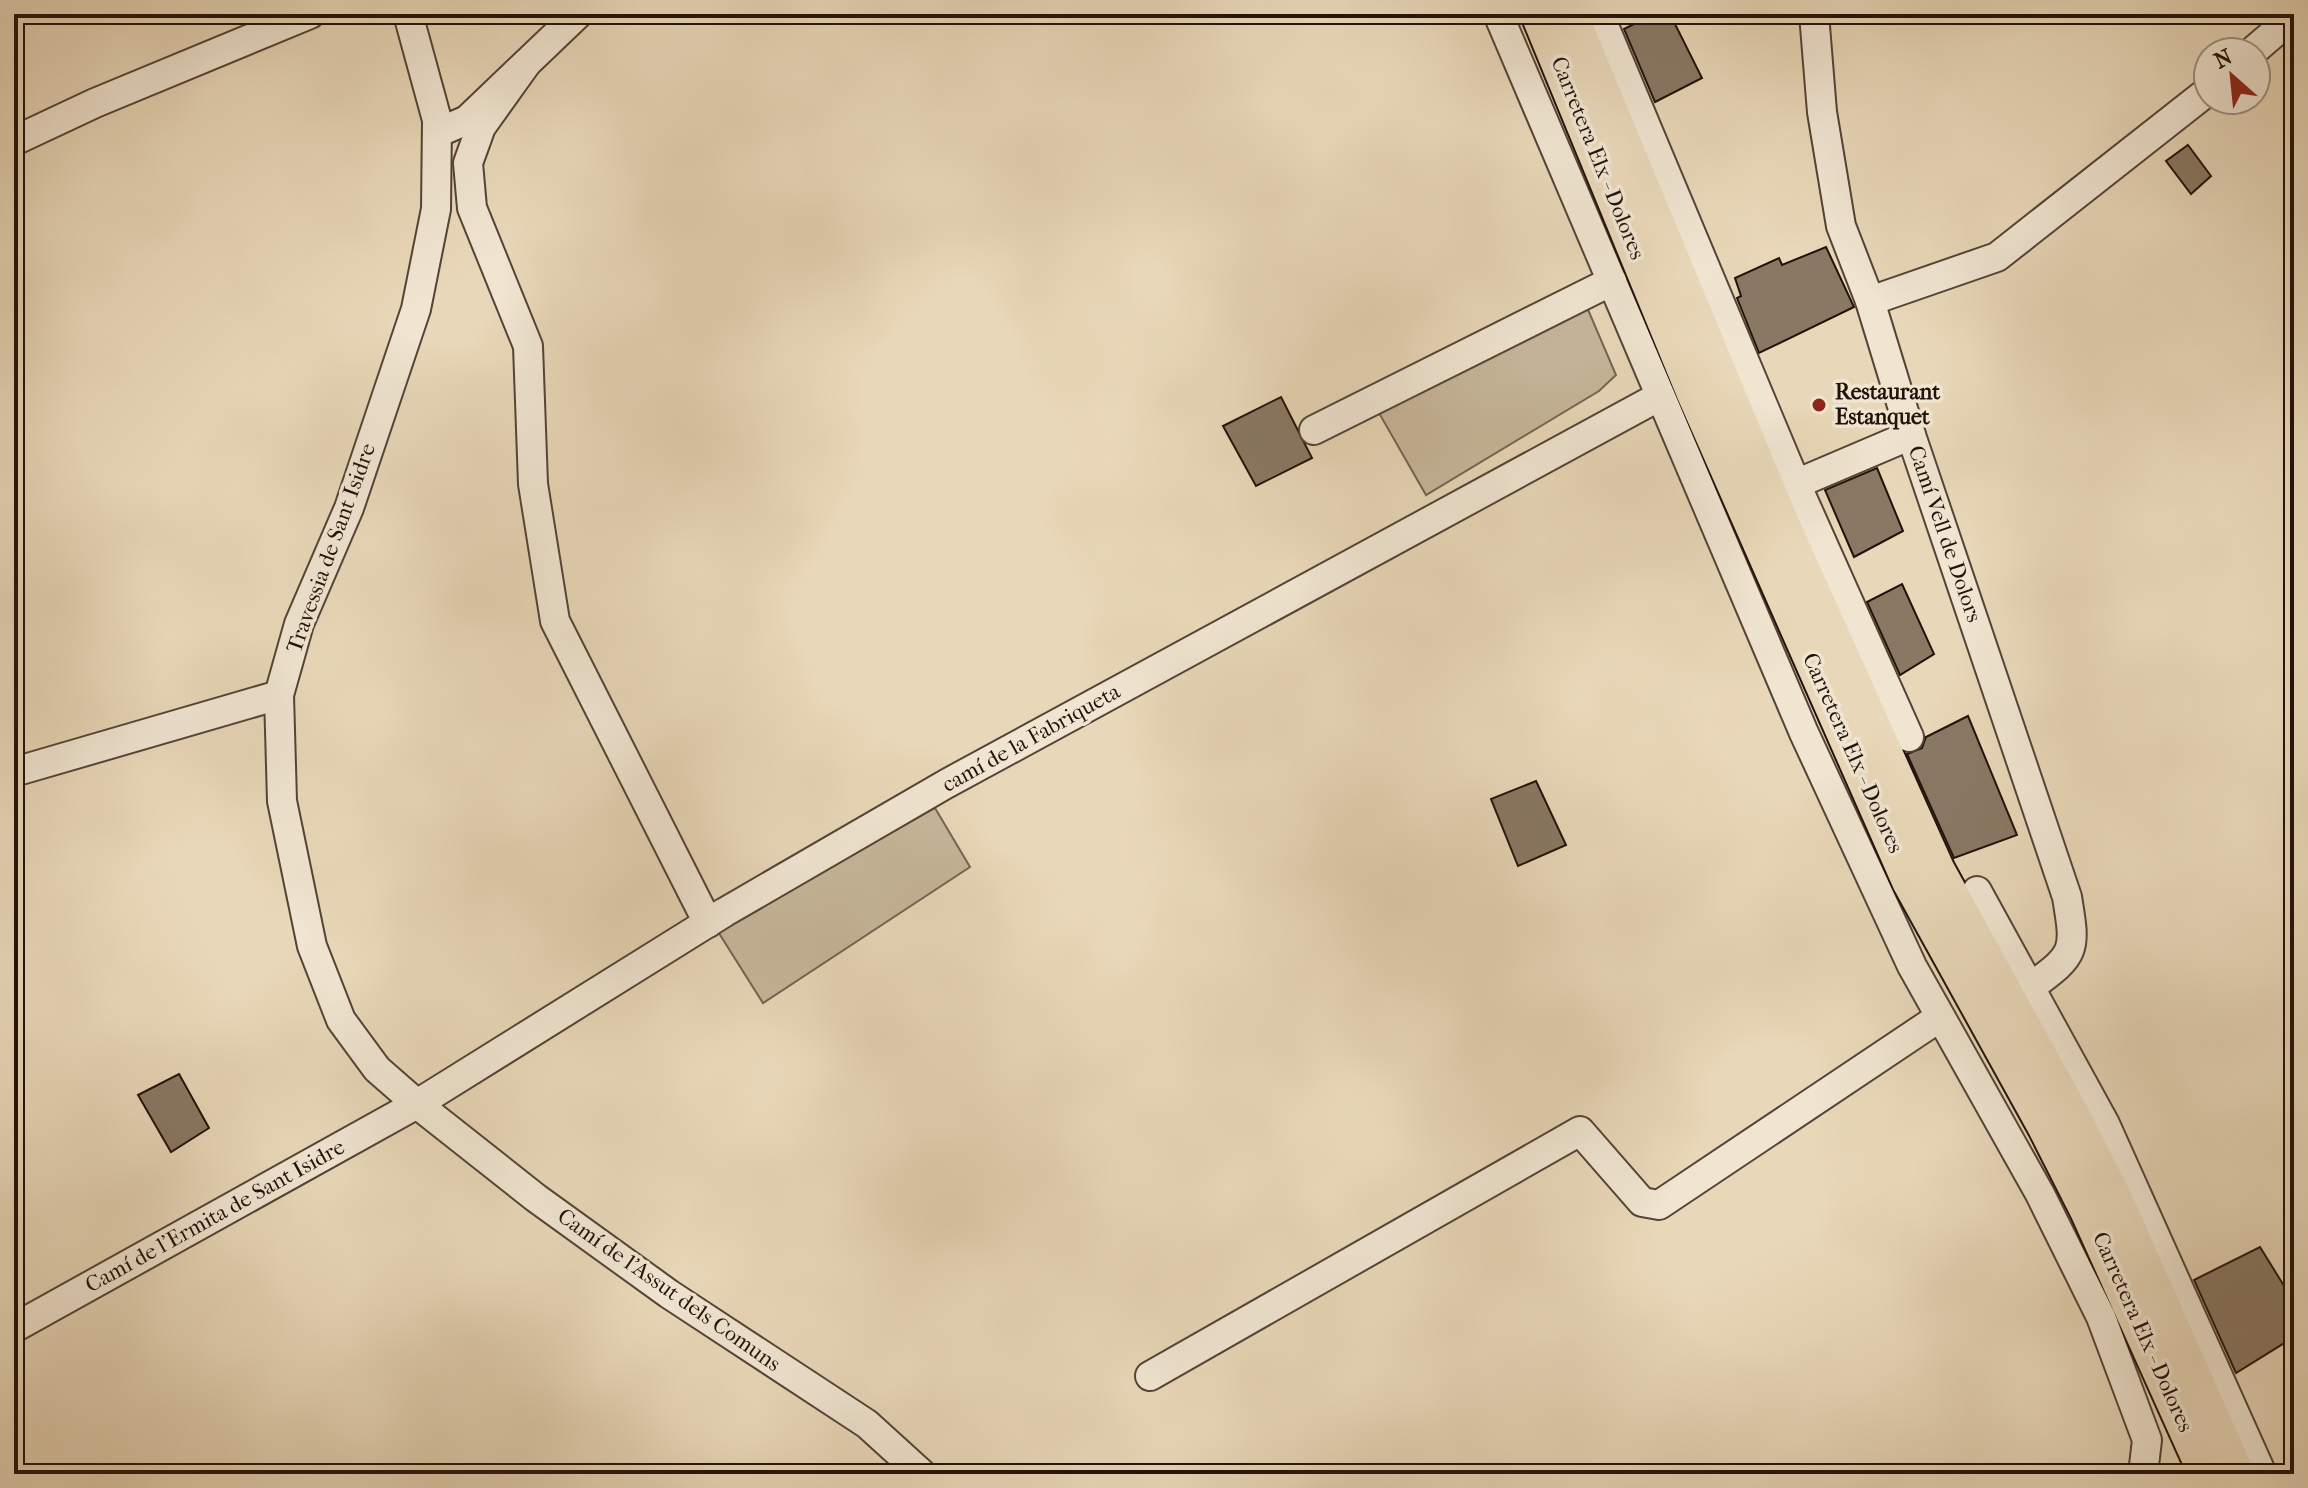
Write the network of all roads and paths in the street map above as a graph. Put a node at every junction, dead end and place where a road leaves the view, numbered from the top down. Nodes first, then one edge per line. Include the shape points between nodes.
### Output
1 (310, 14) edge
2 (408, 14) edge
3 (578, 14) edge
4 (1498, 14) edge
5 (1539, 14) edge
6 (1569, 14) edge
7 (1599, 14) edge
8 (1814, 14) edge
9 (2294, 16) edge
10 (2271, 36) edge
11 (526, 64) junction
12 (2192, 104) edge
13 (437, 133) junction
14 (14, 141) edge
15 (1612, 281) junction
16 (1870, 301) junction
17 (1660, 396) junction
18 (1314, 430) dead end
19 (1911, 435) junction
20 (1796, 484) junction
21 (279, 695) junction
22 (1909, 737) dead end
23 (14, 772) edge
24 (1977, 891) dead end
25 (708, 923) junction
26 (2032, 986) junction
27 (1940, 1017) junction
28 (417, 1104) junction
29 (14, 1328) edge
30 (1150, 1376) dead end
31 (922, 1474) edge
32 (2143, 1474) edge
33 (2207, 1474) edge
34 (2236, 1474) edge
35 (2262, 1474) edge

1 - 14 street
2 - 13 street, Travessia de Sant Isidre
3 - 11 street
4 - 15 street
5 - 33 main road, Carretera Elx - Dolores via 1694,391 1910,881 2088,1210
6 - 34 main road, Carretera Elx - Dolores via 1778,517 1924,843 2114,1199
7 - 20 street
8 - 16 street, Camí Vell de Dolors via 1822,112 1841,226
9 - 10 street
11 - 13 street via 467,120
11 - 25 street via 481,127 468,163 472,208 528,346 533,484 555,621
12 - 16 street via 1997,257
13 - 21 street, Travessia de Sant Isidre via 436,209 416,309 349,508 299,624
15 - 17 street
15 - 18 street
16 - 19 street, Camí Vell de Dolors
17 - 25 street, camí de la Fabriqueta via 946,784
17 - 27 street via 1810,746
19 - 20 street
19 - 26 street, Camí Vell de Dolors via 2067,897 2074,938 2064,963
20 - 22 street
21 - 23 street
21 - 28 street, Travessia de Sant Isidre via 282,801 312,946 341,1020 377,1069
24 - 26 street
25 - 28 street, camí de la Fabriqueta
26 - 35 street via 2105,1124
27 - 30 street via 1659,1205 1642,1202 1580,1131
27 - 32 street via 2040,1194 2101,1317 2147,1440
28 - 29 street, Camí de l'Ermita de Sant Isidre
28 - 31 street, Camí de l'Assut dels Comuns via 669,1294 867,1424

